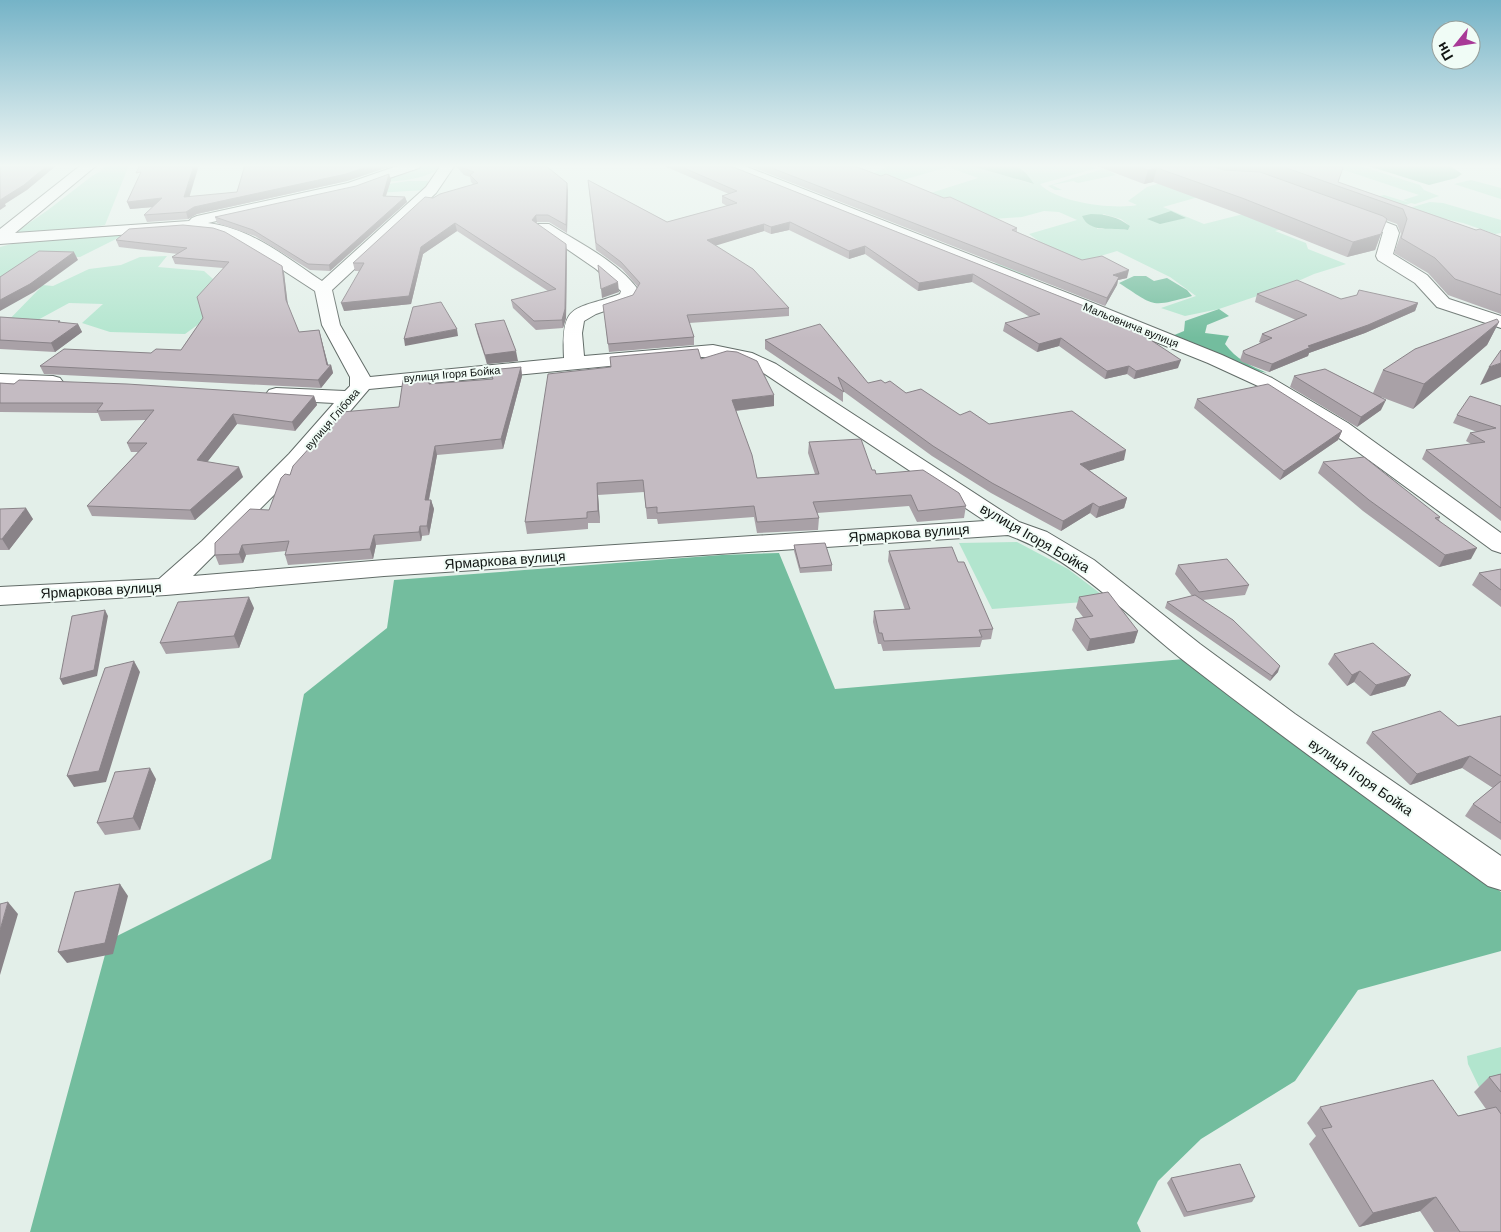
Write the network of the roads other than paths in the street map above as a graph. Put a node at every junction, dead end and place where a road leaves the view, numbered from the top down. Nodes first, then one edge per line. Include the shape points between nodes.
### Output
1 (19, 222) edge
2 (196, 222) edge
3 (396, 222) edge
4 (873, 222) edge
5 (1372, 222) edge
6 (185, 225) junction
7 (543, 227) edge
8 (0, 238) edge
9 (323, 289) junction
10 (1501, 322) edge
11 (574, 363) junction
12 (0, 380) edge
13 (75, 383) edge
14 (356, 391) junction
15 (255, 392) edge
16 (1010, 527) junction
17 (1501, 545) edge
18 (166, 587) junction
19 (0, 596) edge
20 (1501, 875) edge

1 - 8 street
2 - 6 street
3 - 9 street
4 - 17 street, Мальовнича вулиця via 1265,382 1340,428
5 - 10 street via 1390,230 1384,256 1421,279 1439,301
6 - 8 street
6 - 9 street via 234,234
7 - 11 street via 602,265 630,291 626,296 584,312 575,320
9 - 14 street, вулиця Глібова via 328,319 360,377
11 - 14 street, вулиця Ігоря Бойка
11 - 16 street, вулиця Ігоря Бойка via 703,351 748,356
12 - 13 street
14 - 15 street, вулиця Ігоря Бойка
14 - 18 street, вулиця Глібова via 297,459
16 - 18 street, Ярмаркова вулиця via 384,568
16 - 20 street, вулиця Ігоря Бойка via 1038,537 1085,566 1284,722
18 - 19 street, Ярмаркова вулиця

